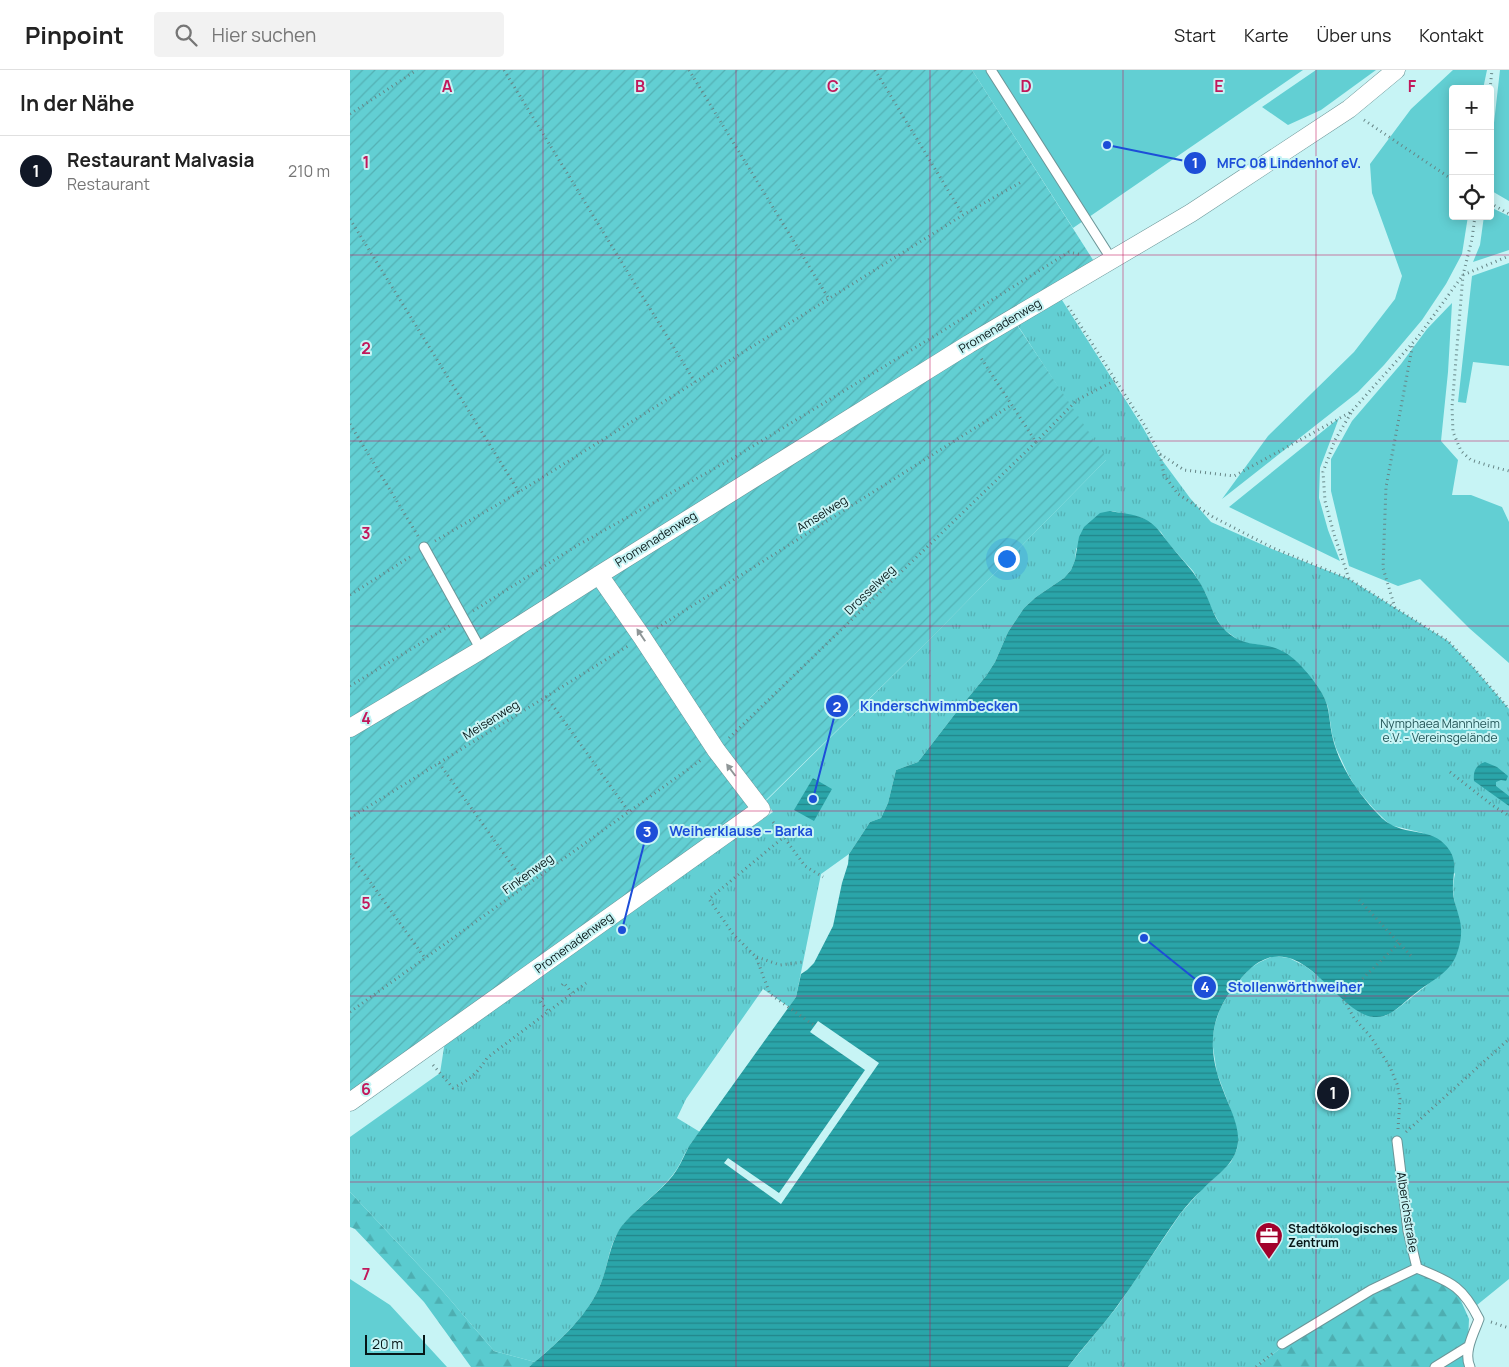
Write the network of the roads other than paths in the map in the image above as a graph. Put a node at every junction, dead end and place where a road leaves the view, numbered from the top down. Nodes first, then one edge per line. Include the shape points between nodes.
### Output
1 (991, 70) edge
2 (1396, 70) edge
3 (1112, 260) junction
4 (424, 548) road end
5 (599, 575) junction
6 (481, 650) junction
7 (350, 728) edge
8 (350, 1102) edge
9 (1397, 1141) road end
10 (1417, 1268) junction
11 (1282, 1344) road end
12 (1469, 1346) junction
13 (1435, 1367) edge
14 (1470, 1367) edge

1 - 3 lane
2 - 3 street, Promenadenweg via 1349,110 1192,213
3 - 5 street, Promenadenweg via 969,344
4 - 6 lane
5 - 6 street, Promenadenweg
8 -> 5 street, Promenadenweg via 761,809 716,750
6 - 7 street, Promenadenweg
9 - 10 lane, Alberichstraße via 1408,1231
10 - 11 lane via 1371,1290
10 - 12 lane, Alberichstraße via 1449,1282 1463,1292 1473,1306 1480,1319
12 - 13 lane
12 - 14 lane, Alberichstraße

